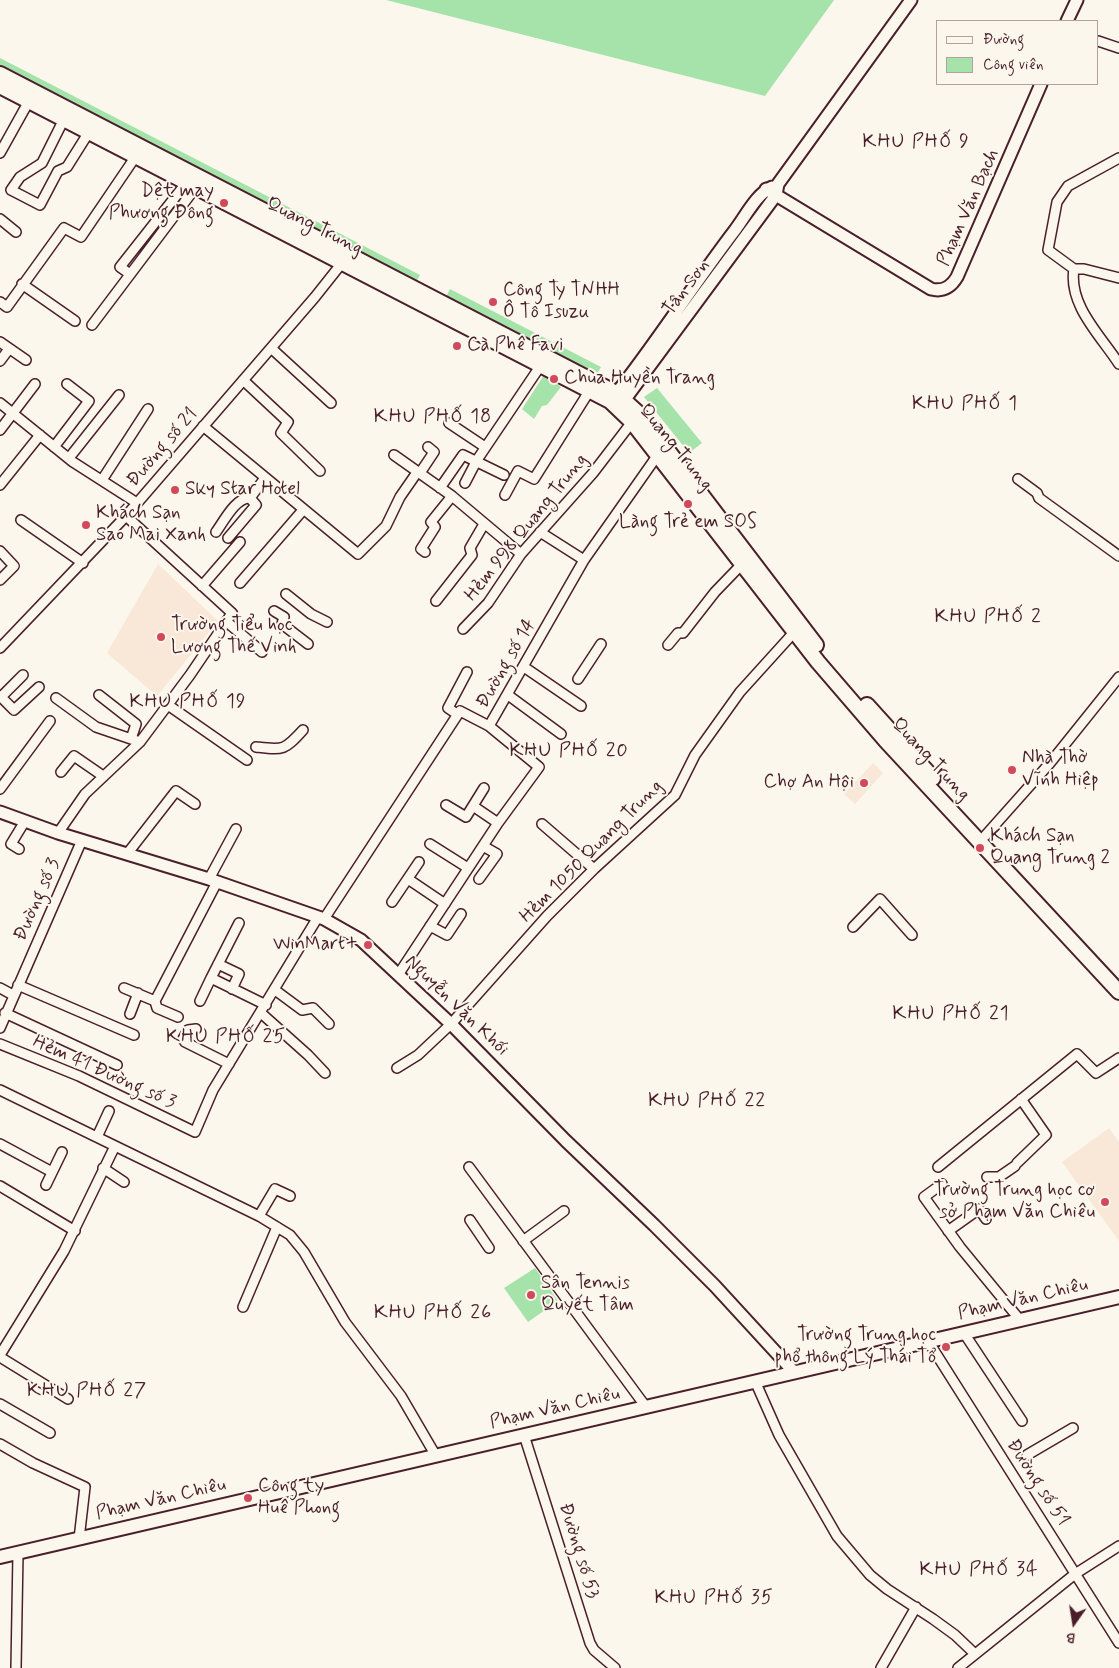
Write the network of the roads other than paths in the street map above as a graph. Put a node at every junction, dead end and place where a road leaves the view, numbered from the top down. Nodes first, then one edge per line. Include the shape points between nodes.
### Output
1 (911, 0) edge
2 (1077, 0) edge
3 (1067, 20) edge
4 (1099, 41) edge
5 (1119, 48) edge
6 (1041, 85) edge
7 (1, 86) edge
8 (29, 101) junction
9 (64, 119) junction
10 (89, 132) junction
11 (0, 153) edge
12 (136, 156) junction
13 (1119, 158) edge
14 (192, 185) junction
15 (773, 190) junction
16 (0, 219) edge
17 (16, 232) dead end
18 (345, 258) junction
19 (1074, 269) junction
20 (1119, 278) edge
21 (22, 284) junction
22 (426, 300) junction
23 (0, 302) edge
24 (74, 322) dead end
25 (92, 325) dead end
26 (0, 342) edge
27 (271, 348) junction
28 (9, 349) junction
29 (0, 360) edge
30 (26, 360) dead end
31 (1119, 364) edge
32 (541, 365) junction
33 (243, 380) junction
34 (35, 384) dead end
35 (67, 384) dead end
36 (590, 390) junction
37 (119, 395) dead end
38 (617, 401) junction
39 (0, 403) edge
40 (331, 403) dead end
41 (148, 409) dead end
42 (13, 414) junction
43 (449, 422) dead end
44 (632, 422) junction
45 (203, 426) junction
46 (0, 430) edge
47 (40, 435) junction
48 (54, 447) junction
49 (428, 447) dead end
50 (485, 448) junction
51 (394, 454) dead end
52 (657, 456) junction
53 (69, 458) junction
54 (477, 460) junction
55 (320, 471) dead end
56 (419, 472) junction
57 (504, 475) dead end
58 (265, 478) junction
59 (1018, 479) dead end
60 (102, 480) junction
61 (465, 483) dead end
62 (0, 485) edge
63 (440, 488) junction
64 (506, 495) dead end
65 (452, 496) junction
66 (250, 498) junction
67 (137, 503) junction
68 (303, 510) junction
69 (126, 516) junction
70 (21, 520) dead end
71 (484, 524) junction
72 (216, 532) dead end
73 (540, 532) junction
74 (228, 538) dead end
75 (240, 542) dead end
76 (0, 551) edge
77 (425, 552) dead end
78 (521, 554) junction
79 (1119, 556) edge
80 (584, 560) junction
81 (83, 562) junction
82 (742, 564) junction
83 (0, 580) edge
84 (240, 583) dead end
85 (202, 586) junction
86 (286, 594) dead end
87 (436, 601) dead end
88 (274, 610) dead end
89 (227, 622) junction
90 (327, 622) dead end
91 (798, 628) junction
92 (463, 629) dead end
93 (308, 644) dead end
94 (600, 644) dead end
95 (668, 645) dead end
96 (0, 648) edge
97 (262, 652) dead end
98 (822, 659) junction
99 (524, 667) junction
100 (467, 672) dead end
101 (23, 675) dead end
102 (1119, 677) edge
103 (578, 680) dead end
104 (39, 687) dead end
105 (99, 695) dead end
106 (508, 695) junction
107 (1, 696) edge
108 (56, 698) dead end
109 (168, 705) junction
110 (581, 706) dead end
111 (457, 714) junction
112 (50, 721) dead end
113 (489, 726) junction
114 (303, 730) dead end
115 (561, 734) dead end
116 (135, 740) junction
117 (256, 747) dead end
118 (247, 760) dead end
119 (61, 772) dead end
120 (103, 776) junction
121 (0, 788) edge
122 (484, 788) dead end
123 (196, 804) dead end
124 (446, 805) dead end
125 (473, 806) junction
126 (0, 812) edge
127 (25, 821) junction
128 (498, 823) junction
129 (542, 824) dead end
130 (236, 829) dead end
131 (58, 834) junction
132 (985, 836) junction
133 (82, 840) junction
134 (430, 844) dead end
135 (483, 846) junction
136 (19, 849) dead end
137 (127, 854) junction
138 (419, 862) dead end
139 (468, 868) junction
140 (594, 869) junction
141 (408, 878) junction
142 (479, 879) dead end
143 (213, 880) junction
144 (1023, 881) junction
145 (392, 902) dead end
146 (444, 904) junction
147 (461, 914) dead end
148 (321, 918) junction
149 (239, 923) dead end
150 (430, 926) junction
151 (852, 926) dead end
152 (912, 935) dead end
153 (218, 964) junction
154 (398, 975) junction
155 (211, 978) junction
156 (1119, 978) edge
157 (18, 984) junction
158 (0, 988) edge
159 (124, 988) dead end
160 (232, 989) junction
161 (275, 990) junction
162 (1119, 992) edge
163 (138, 993) junction
164 (13, 995) junction
165 (155, 1001) junction
166 (200, 1001) dead end
167 (266, 1005) junction
168 (5, 1013) junction
169 (261, 1013) junction
170 (130, 1014) dead end
171 (178, 1017) dead end
172 (329, 1024) dead end
173 (451, 1024) junction
174 (0, 1028) edge
175 (196, 1029) dead end
176 (134, 1034) dead end
177 (0, 1044) edge
178 (1119, 1058) edge
179 (229, 1064) junction
180 (117, 1065) dead end
181 (397, 1068) dead end
182 (325, 1073) dead end
183 (0, 1090) edge
184 (1021, 1099) junction
185 (109, 1110) dead end
186 (195, 1132) joint
187 (93, 1135) junction
188 (0, 1144) edge
189 (115, 1146) junction
190 (62, 1152) dead end
191 (469, 1167) dead end
192 (103, 1168) junction
193 (938, 1168) dead end
194 (52, 1172) junction
195 (988, 1177) dead end
196 (124, 1182) dead end
197 (942, 1184) dead end
198 (46, 1185) dead end
199 (0, 1186) edge
200 (290, 1196) dead end
201 (564, 1211) dead end
202 (259, 1216) junction
203 (986, 1219) dead end
204 (470, 1220) dead end
205 (278, 1227) junction
206 (75, 1231) junction
207 (948, 1231) junction
208 (522, 1242) junction
209 (489, 1248) dead end
210 (1119, 1297) edge
211 (242, 1307) dead end
212 (1020, 1320) junction
213 (964, 1333) junction
214 (928, 1341) junction
215 (0, 1356) edge
216 (794, 1372) junction
217 (755, 1381) junction
218 (68, 1399) dead end
219 (0, 1404) edge
220 (646, 1407) junction
221 (1022, 1421) dead end
222 (1073, 1428) dead end
223 (50, 1433) dead end
224 (524, 1435) junction
225 (0, 1444) edge
226 (1027, 1455) dead end
227 (436, 1456) junction
228 (79, 1539) junction
229 (1119, 1546) edge
230 (18, 1553) junction
231 (0, 1557) edge
232 (1075, 1574) junction
233 (916, 1607) junction
234 (1119, 1643) edge
235 (975, 1654) junction
236 (16, 1668) edge
237 (615, 1668) edge
238 (881, 1668) edge
239 (958, 1668) edge

1 - 15 street, Tân Sơn
2 - 3 street
4 - 5 street
6 - 15 street, Phạm Văn Bạch via 957,277 942,290 931,289
7 - 8 main road, Quang Trung
7 - 18 main road, Quang Trung
8 - 9 main road, Quang Trung
8 - 11 street
9 - 10 main road, Quang Trung
9 - 10 street via 42,163 20,177 12,190 40,205 58,171 66,167
10 - 12 main road, Quang Trung
12 - 14 main road, Quang Trung
12 - 21 street via 81,236 64,228
13 - 19 street via 1068,186 1057,202 1048,250
14 - 18 main road, Quang Trung
14 - 25 street via 120,266 130,274
15 - 38 street, Tân Sơn
16 - 17 street
18 - 22 main road, Quang Trung
18 - 27 street, Đường số 21
19 - 20 street
19 - 31 street via 1072,286 1083,312
21 - 23 street via 7,307
21 - 24 street
22 - 32 main road, Quang Trung
22 - 38 main road, Quang Trung
26 - 28 street
27 - 33 street, Đường số 21
27 - 40 street
28 - 29 street
28 - 30 street
32 - 36 main road, Quang Trung
32 - 50 street
33 - 45 street, Đường số 21
33 - 55 street via 288,422 281,432
34 - 42 street
35 - 48 street via 89,401
36 - 38 main road, Quang Trung
36 - 64 street via 534,479 518,471
37 - 53 street
38 - 44 main road, Quang Trung
38 - 91 main road, Quang Trung via 638,414 669,452
39 - 42 street
41 - 60 street
42 - 46 street
42 - 47 street
43 - 50 street
44 - 52 main road, Quang Trung
44 - 73 street, Hẻm 998 Quang Trung via 594,473
45 - 58 street
45 - 67 street, Đường số 21
47 - 48 street
47 - 62 street
48 - 53 street
49 - 56 street via 434,452
50 - 54 street
51 - 56 street
52 - 80 street, Đường số 14
52 - 82 main road, Quang Trung
53 - 60 street
54 - 57 street
54 - 61 street
54 - 63 street via 463,455
56 - 63 street
56 - 68 street via 400,497 386,526 358,554
58 - 66 street
58 - 68 street
59 - 79 street
60 - 67 street
63 - 65 street
65 - 71 street
65 - 77 street via 431,522 435,527 421,549
66 - 72 street via 239,501
66 - 74 street via 256,506
67 - 69 street, Đường số 21
68 - 84 street
69 - 81 street, Đường số 21
69 - 85 street
70 - 81 street
71 - 78 street
71 - 87 street via 470,548 472,555
73 - 78 street, Hẻm 998 Quang Trung
73 - 80 street
75 - 85 street
76 - 83 street via 14,566
78 - 92 street, Hẻm 998 Quang Trung via 488,603
80 - 99 street, Đường số 14
81 - 96 street, Đường số 21
82 - 91 main road, Quang Trung
82 - 95 street via 683,633 678,633
85 - 89 street via 232,613
86 - 90 street
88 - 93 street via 284,617 282,624
89 - 97 street
89 - 109 street
91 - 98 main road, Quang Trung
91 - 140 street, Hẻm 1050 Quang Trung via 740,692 695,755 675,795
94 - 103 street
98 - 132 main road, Quang Trung
98 - 144 main road, Quang Trung via 886,741
99 - 106 street, Đường số 14
99 - 110 street
100 - 111 street via 448,708
101 - 107 street
102 - 132 street via 1050,763
104 - 107 street via 14,710
105 - 116 street via 136,724
106 - 113 street, Đường số 14
106 - 115 street
108 - 116 street via 96,727
109 - 116 street
109 - 118 street
111 - 113 street, Đường số 14 via 463,710
111 - 148 street, Đường số 14
112 - 121 street
113 - 128 street via 539,767
114 - 117 street via 287,748
116 - 120 street
119 - 120 street via 74,756
120 - 131 street via 85,794
122 - 125 street
123 - 137 street via 176,790
124 - 125 street via 466,817
125 - 128 street
126 - 127 street, Nguyễn Văn Khối
127 - 131 street, Nguyễn Văn Khối
127 - 136 street via 11,844
128 - 135 street
129 - 140 street
130 - 143 street
131 - 133 street, Nguyễn Văn Khối
132 - 144 main road, Quang Trung
133 - 137 street, Nguyễn Văn Khối
133 - 157 street, Đường số 3
134 - 139 street
135 - 139 street
135 - 142 street via 497,854
137 - 143 street, Nguyễn Văn Khối
138 - 141 street
139 - 146 street
140 - 173 street, Hẻm 1050 Quang Trung via 547,916
141 - 145 street
141 - 146 street
143 - 148 street, Nguyễn Văn Khối
143 - 165 street
144 - 156 main road, Quang Trung
144 - 162 main road, Quang Trung
146 - 150 street
147 - 150 street via 447,935
148 - 154 street, Nguyễn Văn Khối via 361,940
148 - 161 street, Đường số 14
149 - 153 street
150 - 154 street
151 - 152 street via 880,899
153 - 155 street
153 - 160 street via 239,974
154 - 173 street, Nguyễn Văn Khối
155 - 160 street
155 - 166 street
157 - 164 street, Đường số 3
157 - 176 street
158 - 164 street
159 - 163 street
160 - 167 street
161 - 167 street, Đường số 14
161 - 172 street via 302,1010 313,1008
163 - 165 street
163 - 170 street
164 - 168 street, Đường số 3
165 - 171 street via 157,1008
167 - 169 street, Đường số 14
168 - 174 street, Đường số 3
168 - 180 street
169 - 179 street, Đường số 14
169 - 182 street
173 - 181 street, Hẻm 1050 Quang Trung via 424,1050
173 - 216 street, Nguyễn Văn Khối via 715,1286
175 - 179 street via 188,1030 183,1039 185,1042
177 - 186 street, Hẻm 41 Đường số 3 via 79,1076
178 - 184 street via 1096,1073 1077,1054
179 - 186 street, Đường số 14 via 213,1090
183 - 187 street
184 - 193 street
184 - 195 street via 1046,1135 1016,1164 999,1176
185 - 187 street
187 - 189 street
188 - 194 street
189 - 192 street
189 - 202 street
190 - 194 street
191 - 208 street
192 - 196 street
192 - 206 street
194 - 198 street
197 - 207 street via 924,1197
199 - 206 street
200 - 202 street via 275,1189
201 - 208 street
202 - 205 street
203 - 207 street via 979,1209
204 - 209 street
205 - 211 street
205 - 227 street via 290,1235 304,1252 345,1322 401,1396
206 - 215 street
207 - 212 street
208 - 220 street
210 - 212 main road, Phạm Văn Chiêu
212 - 213 main road, Phạm Văn Chiêu
213 - 214 main road, Phạm Văn Chiêu
213 - 221 street
214 - 216 main road, Phạm Văn Chiêu
214 - 232 street, Đường số 51
215 - 218 street
216 - 217 main road, Phạm Văn Chiêu
217 - 220 main road, Phạm Văn Chiêu
217 - 233 street via 779,1435 837,1536 870,1575
219 - 223 street
220 - 224 main road, Phạm Văn Chiêu
222 - 226 street
224 - 227 main road, Phạm Văn Chiêu
224 - 237 street, Đường số 53 via 590,1643
225 - 228 street via 85,1487
227 - 228 main road, Phạm Văn Chiêu
228 - 230 main road, Phạm Văn Chiêu
229 - 232 street
230 - 231 main road, Phạm Văn Chiêu
230 - 236 street
232 - 234 street, Đường số 51
232 - 235 street
233 - 235 street via 956,1635
233 - 238 street
235 - 239 street

